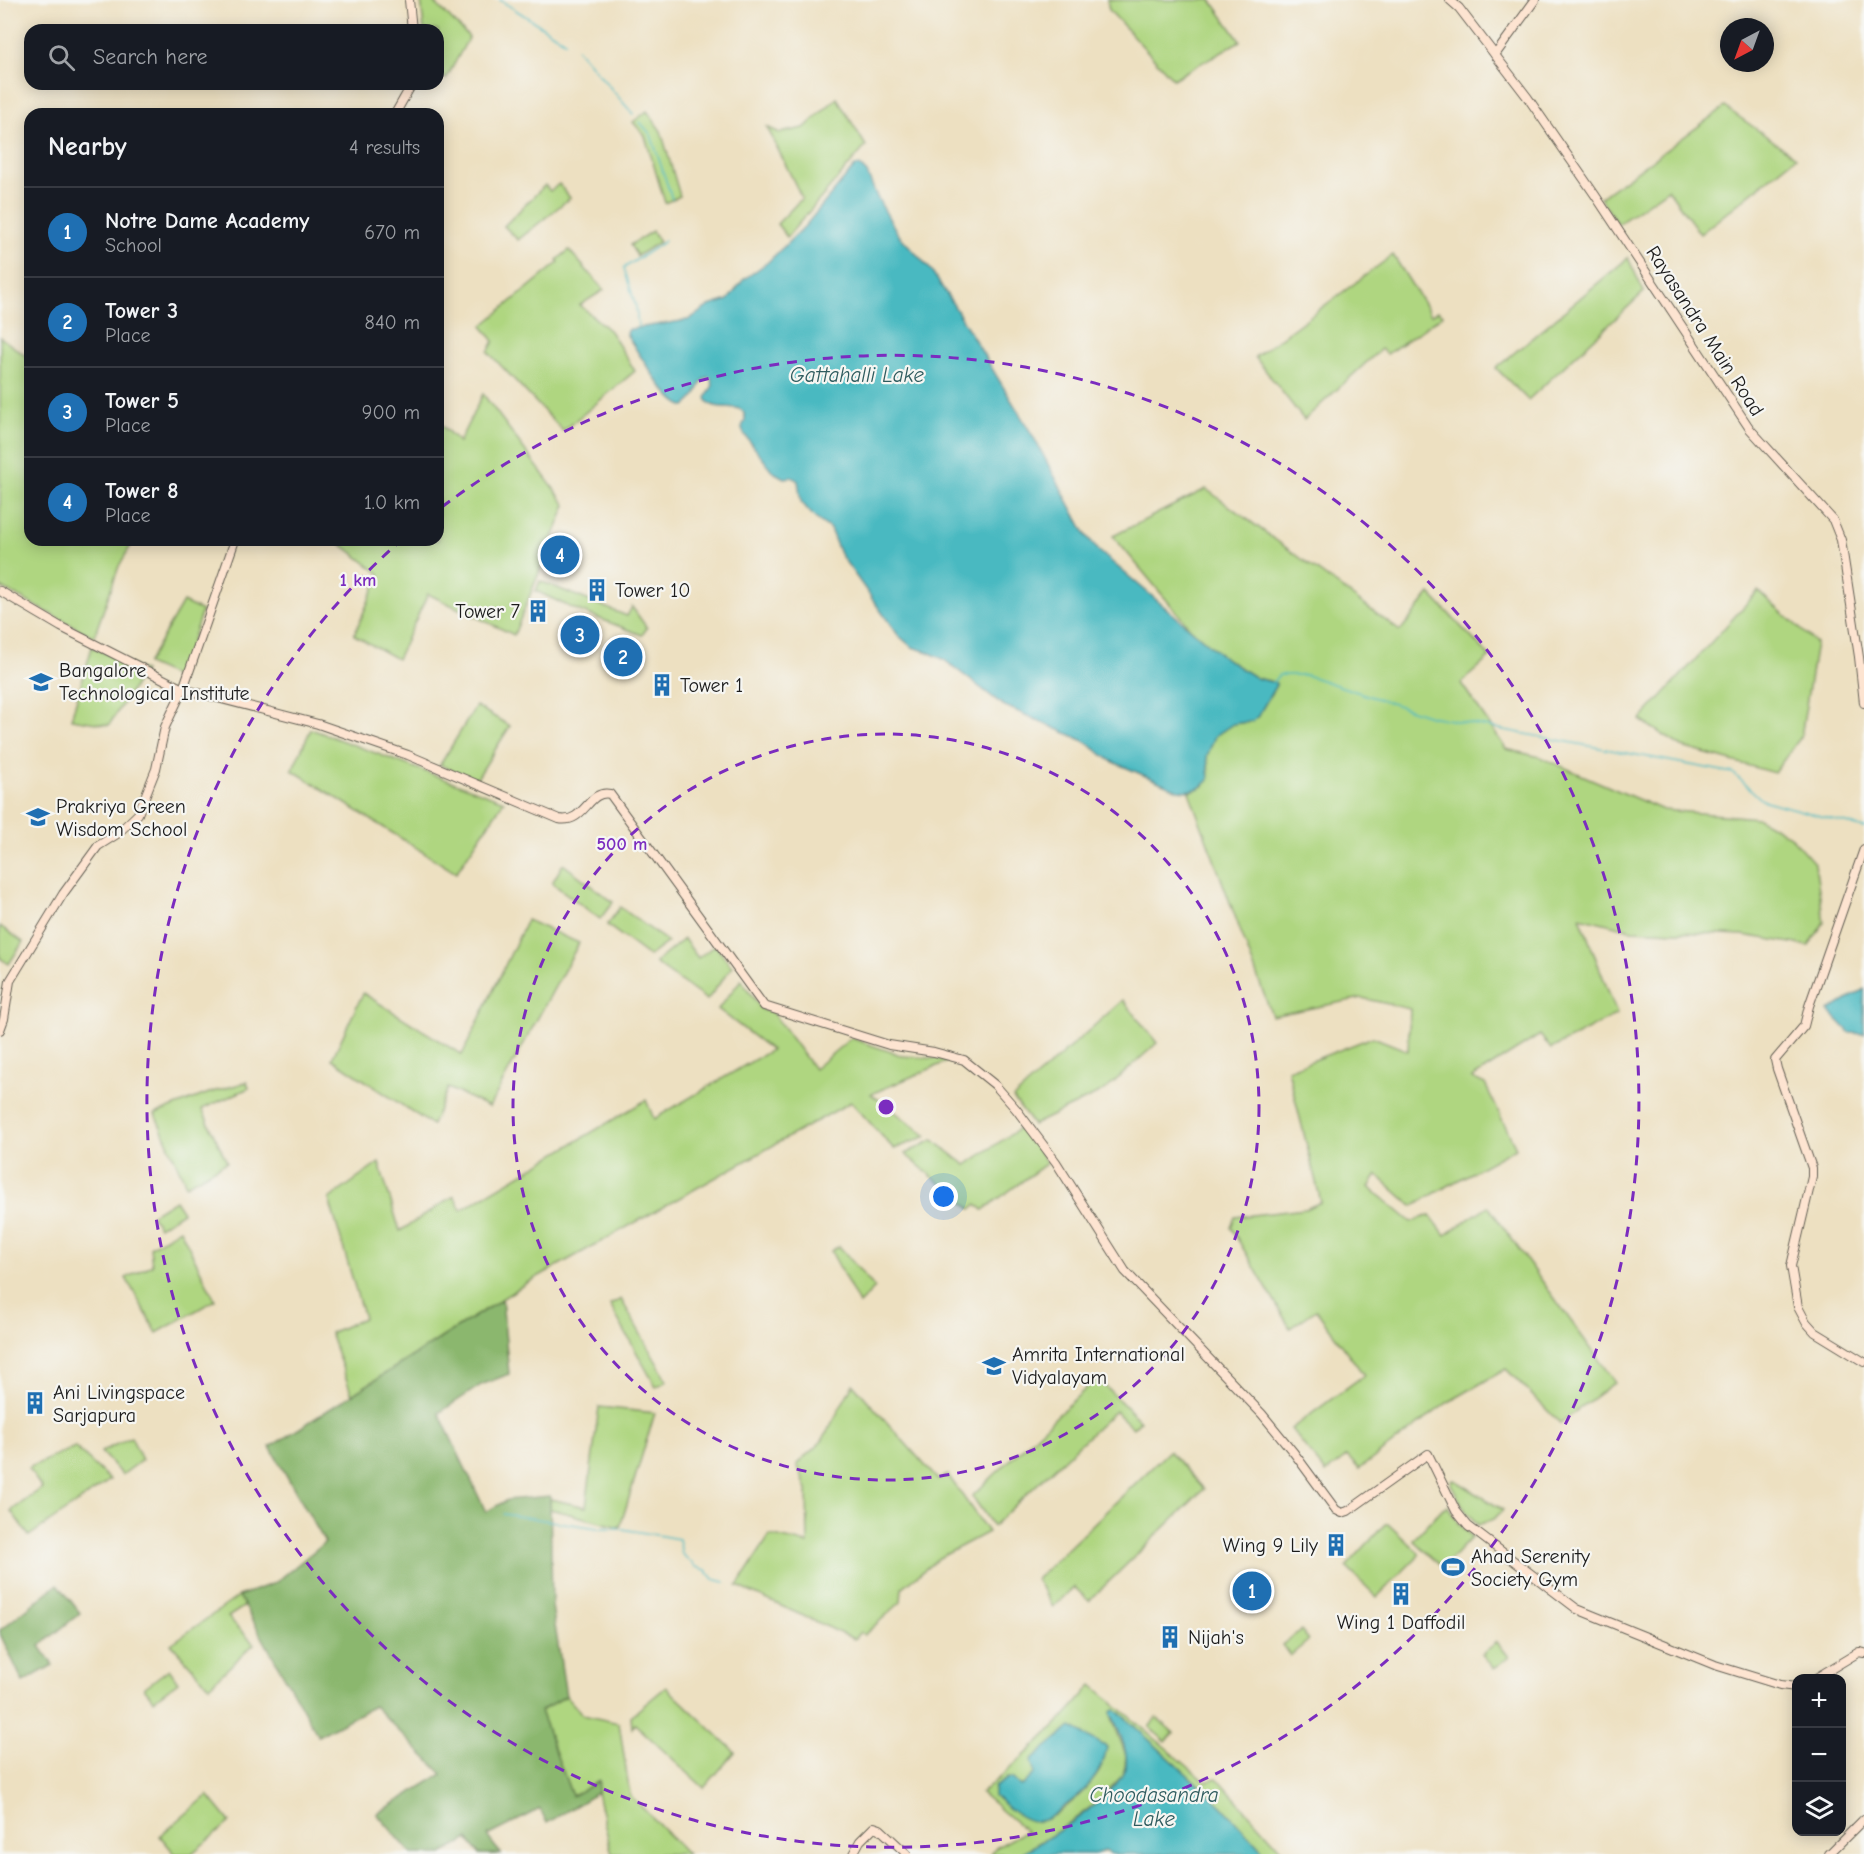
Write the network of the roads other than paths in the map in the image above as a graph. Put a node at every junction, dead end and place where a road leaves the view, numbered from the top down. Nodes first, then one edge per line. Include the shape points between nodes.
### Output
1 (409, 0) edge
2 (1450, 0) edge
3 (1535, 0) edge
4 (411, 24) edge
5 (1495, 56) junction
6 (409, 90) edge
7 (399, 108) edge
8 (233, 546) edge
9 (0, 591) edge
10 (183, 689) junction
11 (1864, 703) edge
12 (1864, 849) edge
13 (0, 1030) edge
14 (1864, 1362) edge
15 (1864, 1653) edge
16 (1823, 1674) edge
17 (1792, 1686) edge
18 (1864, 1819) edge
19 (853, 1854) edge
20 (906, 1854) edge
21 (1829, 1854) edge

1 - 4 street
2 - 5 street, Rayasandra Main Road
3 - 5 street
5 - 11 street, Rayasandra Main Road via 1589,186 1750,429 1833,520 1841,540
6 - 7 street
8 - 10 street
9 - 10 street
10 - 13 street via 165,727 156,770 138,814 98,846 63,894 10,981
10 - 17 street via 318,724 408,755 559,819 568,821 598,795 610,794 764,1006 889,1045 964,1060 995,1085 1056,1162 1125,1271 1262,1414 1336,1510 1348,1511 1428,1454 1468,1527 1577,1609 1715,1665
12 - 14 street via 1804,1026 1775,1060 1812,1168 1791,1266 1798,1307 1815,1332
15 - 16 street via 1859,1652
18 - 21 street
19 - 20 street via 874,1827

